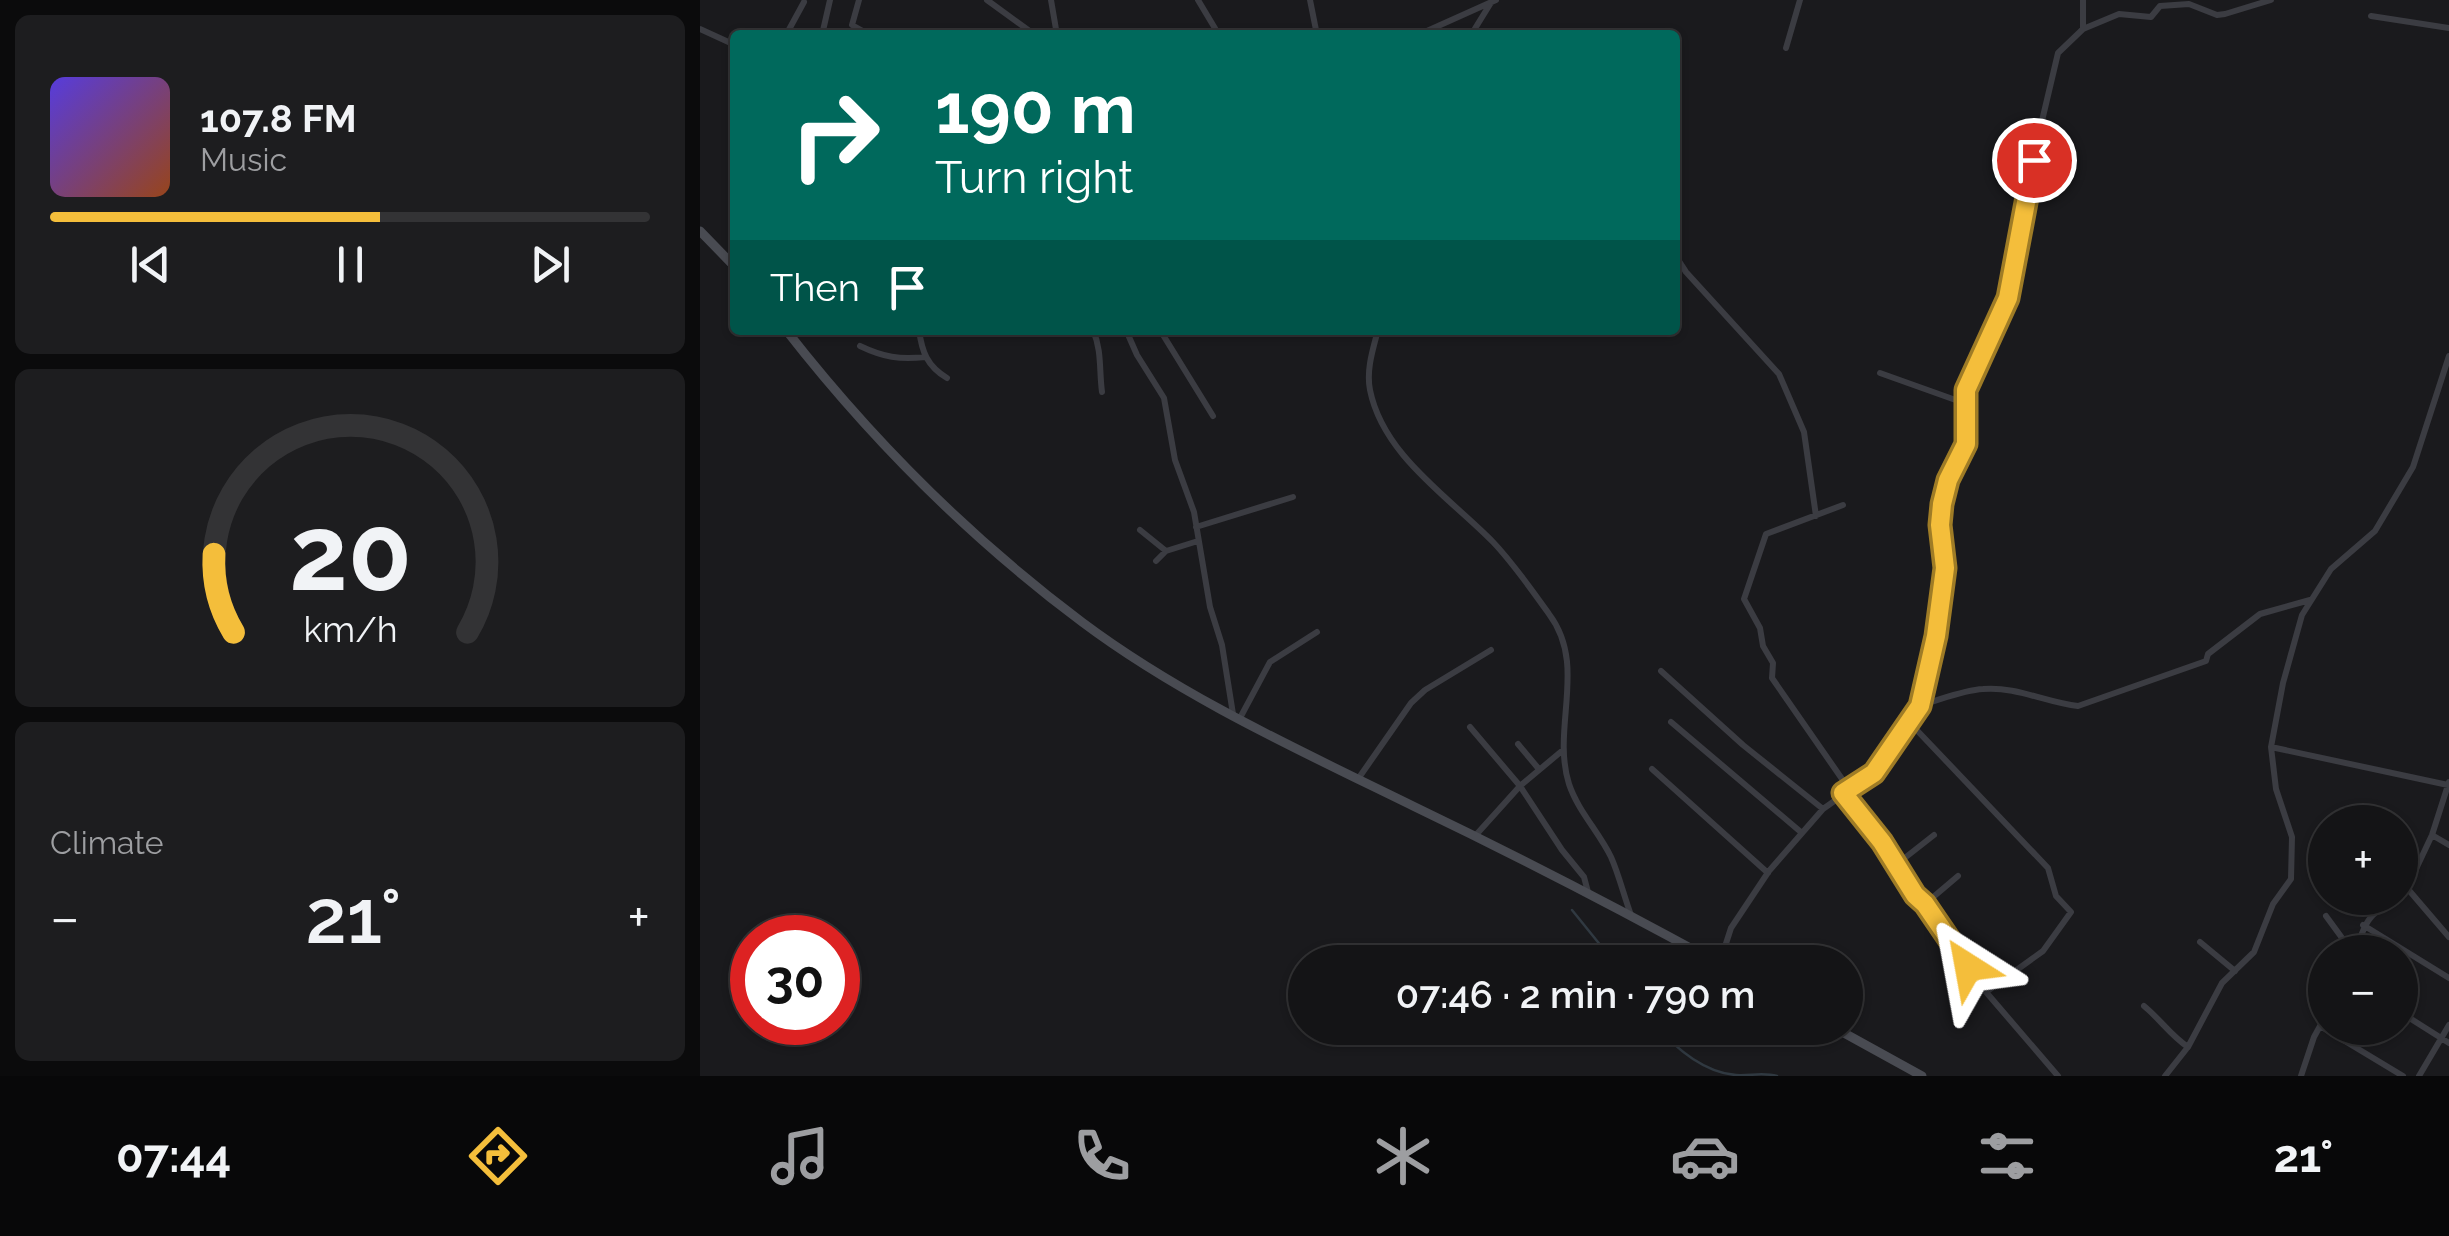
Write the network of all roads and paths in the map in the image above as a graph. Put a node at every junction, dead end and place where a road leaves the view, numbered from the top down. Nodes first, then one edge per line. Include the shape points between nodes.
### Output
1 (830, 0) edge
2 (858, 0) edge
3 (987, 0) edge
4 (1051, 0) edge
5 (1198, 0) edge
6 (1310, 0) edge
7 (1493, 0) edge
8 (1800, 0) edge
9 (2084, 0) edge
10 (2271, 0) edge
11 (804, 2) edge
12 (2371, 16) dead end
13 (700, 28) edge
14 (2449, 28) edge
15 (2083, 29) junction
16 (789, 30) edge
17 (823, 30) edge
18 (861, 30) edge
19 (1028, 30) edge
20 (1056, 30) edge
21 (1217, 30) edge
22 (1316, 30) edge
23 (1429, 30) edge
24 (1474, 30) edge
25 (730, 43) edge
26 (1786, 48) dead end
27 (700, 232) edge
28 (730, 262) edge
29 (1680, 263) edge
30 (792, 335) edge
31 (920, 335) edge
32 (1095, 335) edge
33 (1128, 335) edge
34 (1163, 335) edge
35 (1377, 335) edge
36 (860, 346) dead end
37 (2449, 356) edge
38 (925, 357) junction
39 (1880, 373) dead end
40 (947, 378) dead end
41 (1102, 392) dead end
42 (1964, 404) junction
43 (1212, 416) dead end
44 (1293, 497) dead end
45 (1843, 505) dead end
46 (1816, 516) junction
47 (1196, 527) junction
48 (1140, 530) dead end
49 (1198, 541) junction
50 (1166, 551) junction
51 (1156, 561) dead end
52 (2312, 599) junction
53 (1317, 632) dead end
54 (1491, 650) dead end
55 (1661, 671) dead end
56 (1920, 706) junction
57 (1237, 716) junction
58 (1671, 722) dead end
59 (1910, 724) junction
60 (1470, 728) dead end
61 (1518, 744) dead end
62 (2271, 747) junction
63 (1563, 750) junction
64 (1538, 768) junction
65 (1652, 769) dead end
66 (1358, 779) junction
67 (2449, 784) edge
68 (1520, 786) junction
69 (1846, 791) junction
70 (1823, 809) junction
71 (1802, 833) junction
72 (1934, 835) dead end
73 (2432, 835) junction
74 (1475, 836) junction
75 (2449, 844) edge
76 (2418, 862) edge
77 (1897, 864) junction
78 (1768, 873) junction
79 (1958, 876) dead end
80 (1588, 893) junction
81 (1925, 904) junction
82 (2418, 906) edge
83 (2371, 915) edge
84 (1632, 916) junction
85 (2326, 916) dead end
86 (2363, 925) junction
87 (2340, 935) edge
88 (2361, 935) edge
89 (2449, 938) edge
90 (2200, 942) dead end
91 (1686, 945) edge
92 (1724, 945) edge
93 (2234, 971) junction
94 (2449, 978) edge
95 (1986, 992) junction
96 (2144, 1006) dead end
97 (2418, 1024) edge
98 (2449, 1026) edge
99 (2445, 1041) edge
100 (1863, 1043) edge
101 (2313, 1045) edge
102 (2352, 1045) edge
103 (2188, 1048) junction
104 (1922, 1076) edge
105 (2058, 1076) edge
106 (2165, 1076) edge
107 (2302, 1076) edge
108 (2403, 1076) edge
109 (2420, 1076) edge

1 - 17 street
2 - 18 street via 852,25
3 - 19 street
4 - 20 street
5 - 21 street
6 - 22 street
7 - 23 street
7 - 24 street
8 - 26 street
9 - 15 street
10 - 15 street via 2217,14 2189,4 2160,6 2152,17 2119,14
11 - 16 street
12 - 14 street
13 - 25 street
15 - 42 street via 2058,53 2008,298
27 - 28 main road
29 - 46 street via 1779,374 1804,432
30 - 57 main road via 886,449 1005,559 1082,622
31 - 38 street
32 - 41 street
33 - 47 street via 1164,398
34 - 43 street
35 - 63 street via 1369,388 1380,423 1495,545 1553,618 1567,647
36 - 38 street via 881,356
37 - 52 street via 2412,467 2375,530 2331,569
38 - 40 street
39 - 42 street
42 - 56 street via 1966,444 1942,504 1945,568
44 - 47 street
45 - 46 street
46 - 69 street via 1766,534 1744,599 1773,663 1772,678
47 - 49 street
48 - 50 street
49 - 50 street
49 - 57 street
50 - 51 street
52 - 56 street via 2260,614 2206,661 2078,706 1984,689
52 - 62 street via 2302,614
53 - 57 street via 1270,662
54 - 66 street via 1411,703
55 - 70 street
56 - 59 street
57 - 66 main road
58 - 71 street
59 - 69 street via 1874,773
59 - 95 street via 2048,868 2056,896 2071,912 2042,951
60 - 68 street
61 - 64 street
62 - 67 street
62 - 93 street via 2292,837 2291,879 2254,952
63 - 64 street
63 - 84 street via 1569,784 1610,855
64 - 68 street
65 - 78 street
66 - 74 main road
67 - 73 street
68 - 74 street
68 - 80 street via 1584,876
69 - 70 street
69 - 77 street
70 - 71 street
71 - 78 street
72 - 77 street
73 - 75 street
73 - 76 street
74 - 80 main road
77 - 81 street
78 - 92 street
79 - 81 street
80 - 84 main road
81 - 95 street
82 - 89 street
83 - 86 street
84 - 91 main road
85 - 87 street
86 - 88 street
86 - 94 street
90 - 93 street
93 - 103 street
95 - 105 street
96 - 103 street
97 - 99 street
98 - 99 street
99 - 109 street
100 - 104 main road
101 - 107 street
102 - 108 street
103 - 106 street

